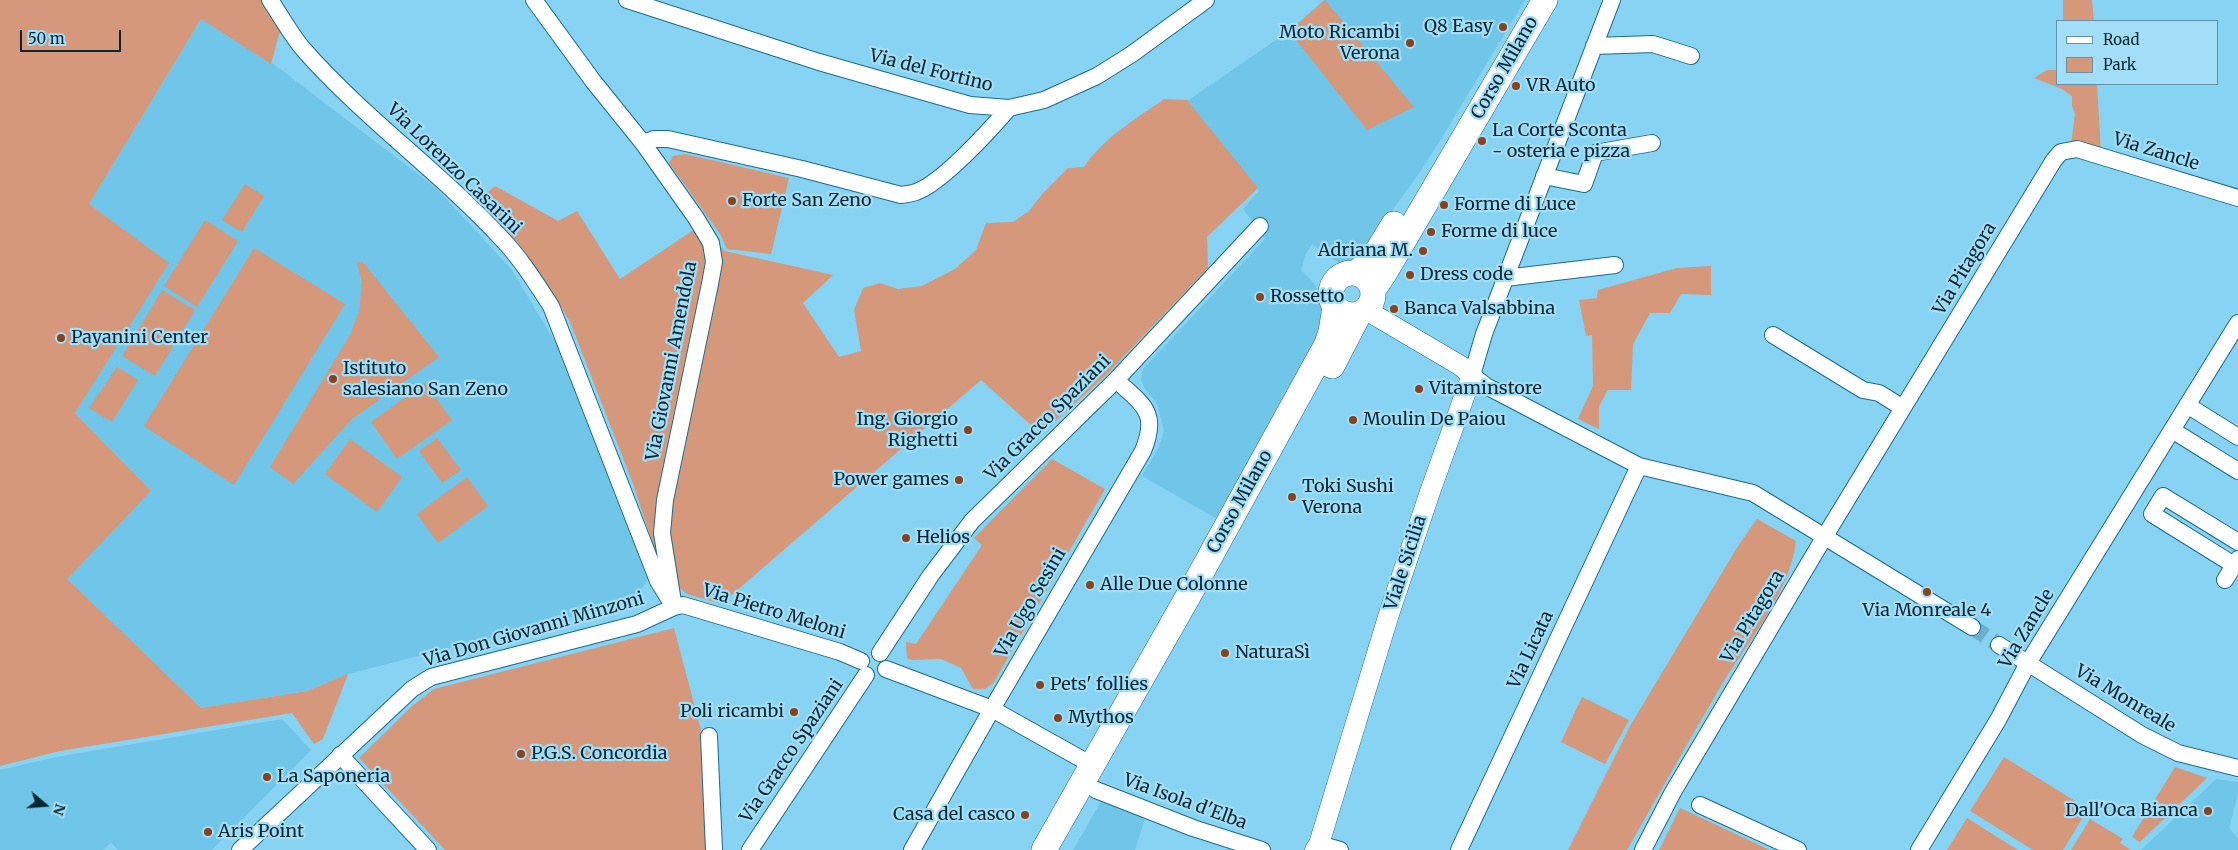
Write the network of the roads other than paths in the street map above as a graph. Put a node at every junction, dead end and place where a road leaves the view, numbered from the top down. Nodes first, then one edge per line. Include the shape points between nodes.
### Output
1 (270, 0) edge
2 (534, 0) edge
3 (627, 0) edge
4 (1206, 0) edge
5 (1531, 0) edge
6 (1545, 0) edge
7 (1612, 0) edge
8 (1594, 46) junction
9 (1691, 56) dead end
10 (1009, 108) junction
11 (643, 143) junction
12 (1652, 143) dead end
13 (2062, 152) joint
14 (1544, 176) junction
15 (2238, 198) edge
16 (1260, 226) dead end
17 (1615, 265) dead end
18 (1504, 278) junction
19 (1364, 297) junction
20 (1335, 307) junction
21 (2238, 323) edge
22 (1773, 335) dead end
23 (1472, 375) junction
24 (1116, 380) junction
25 (2188, 405) junction
26 (1903, 408) junction
27 (2172, 430) junction
28 (2238, 437) edge
29 (1639, 466) junction
30 (2238, 469) edge
31 (1825, 536) junction
32 (2238, 542) edge
33 (2236, 562) edge
34 (2225, 580) dead end
35 (674, 607) junction
36 (1972, 627) tunnel mouth
37 (1999, 645) tunnel mouth
38 (880, 653) junction
39 (2028, 663) junction
40 (864, 668) junction
41 (886, 669) junction
42 (992, 709) junction
43 (709, 736) dead end
44 (340, 756) junction
45 (1092, 765) junction
46 (2238, 768) edge
47 (1096, 790) junction
48 (1700, 805) dead end
49 (1317, 847) edge
50 (240, 850) edge
51 (428, 850) edge
52 (714, 850) edge
53 (750, 850) edge
54 (912, 850) edge
55 (1044, 850) edge
56 (1061, 850) edge
57 (1262, 850) edge
58 (1340, 850) edge
59 (1459, 850) edge
60 (1643, 850) edge
61 (1798, 850) edge
62 (1919, 850) edge

1 - 35 street, Via Lorenzo Casarini via 303,49 353,101 464,200 529,272 551,306 658,582
2 - 11 street, Via Giovanni Amendola
3 - 10 street, Via del Fortino via 819,62 970,105
4 - 10 street, Via del Fortino via 1097,76 1044,100
5 - 19 main road, Corso Milano via 1430,170 1373,258
6 - 19 main road, Corso Milano via 1384,274
7 - 8 street, Viale Sicilia
8 - 9 street via 1653,44
8 - 14 street, Viale Sicilia
10 - 11 street via 937,179 917,192 901,195 668,139
11 - 35 street, Via Giovanni Amendola via 711,243 714,262 665,500 662,533
12 - 14 street via 1595,154 1584,184
13 - 15 street, Via Zancle via 2077,149
13 - 26 street, Via Pitagora via 2054,160
14 - 18 street, Viale Sicilia
16 - 24 street, Via Gracco Spaziani
17 - 18 street
18 - 23 street, Viale Sicilia
19 - 20 main road via 1343,313
19 - 20 main road, Corso Milano via 1344,274 1331,291
19 - 23 street
19 - 47 main road, Corso Milano via 1245,526
20 - 45 main road, Corso Milano via 1327,344
21 - 25 street, Via Zancle
22 - 26 street via 1864,390 1879,393
23 - 29 street via 1486,386
23 - 49 street, Viale Sicilia via 1389,614
24 - 38 street, Via Gracco Spaziani via 972,521 931,575
24 - 42 street, Via Ugo Sesini via 1145,407 1150,419 1150,435
25 - 27 street, Via Zancle
25 - 28 street
26 - 31 street, Via Pitagora
27 - 30 street
27 - 39 street, Via Zancle
29 - 31 street via 1752,493
29 - 59 street, Via Licata
31 - 36 street
31 - 60 street, Via Pitagora via 1673,792
32 - 33 street via 2163,496 2152,514
33 - 34 street
35 - 40 street, Via Pietro Meloni via 692,607 840,652
35 - 44 street, Via Don Giovanni Minzoni via 638,624 431,677 412,689
37 - 39 street, Via Monreale
38 - 40 street via 867,653
38 - 41 street via 886,660
39 - 46 street, Via Monreale via 2142,735 2178,753
39 - 62 street, Via Zancle via 1998,720
40 - 41 street via 871,677 880,676
40 - 53 street, Via Gracco Spaziani
41 - 42 street
42 - 45 street
42 - 54 street, Via Ugo Sesini
43 - 52 street
44 - 50 street, Via Don Giovanni Minzoni
44 - 51 street
45 - 55 main road, Corso Milano
47 - 56 main road, Corso Milano
47 - 57 street, Via Isola d'Elba via 1193,828
48 - 61 street
49 - 58 street

